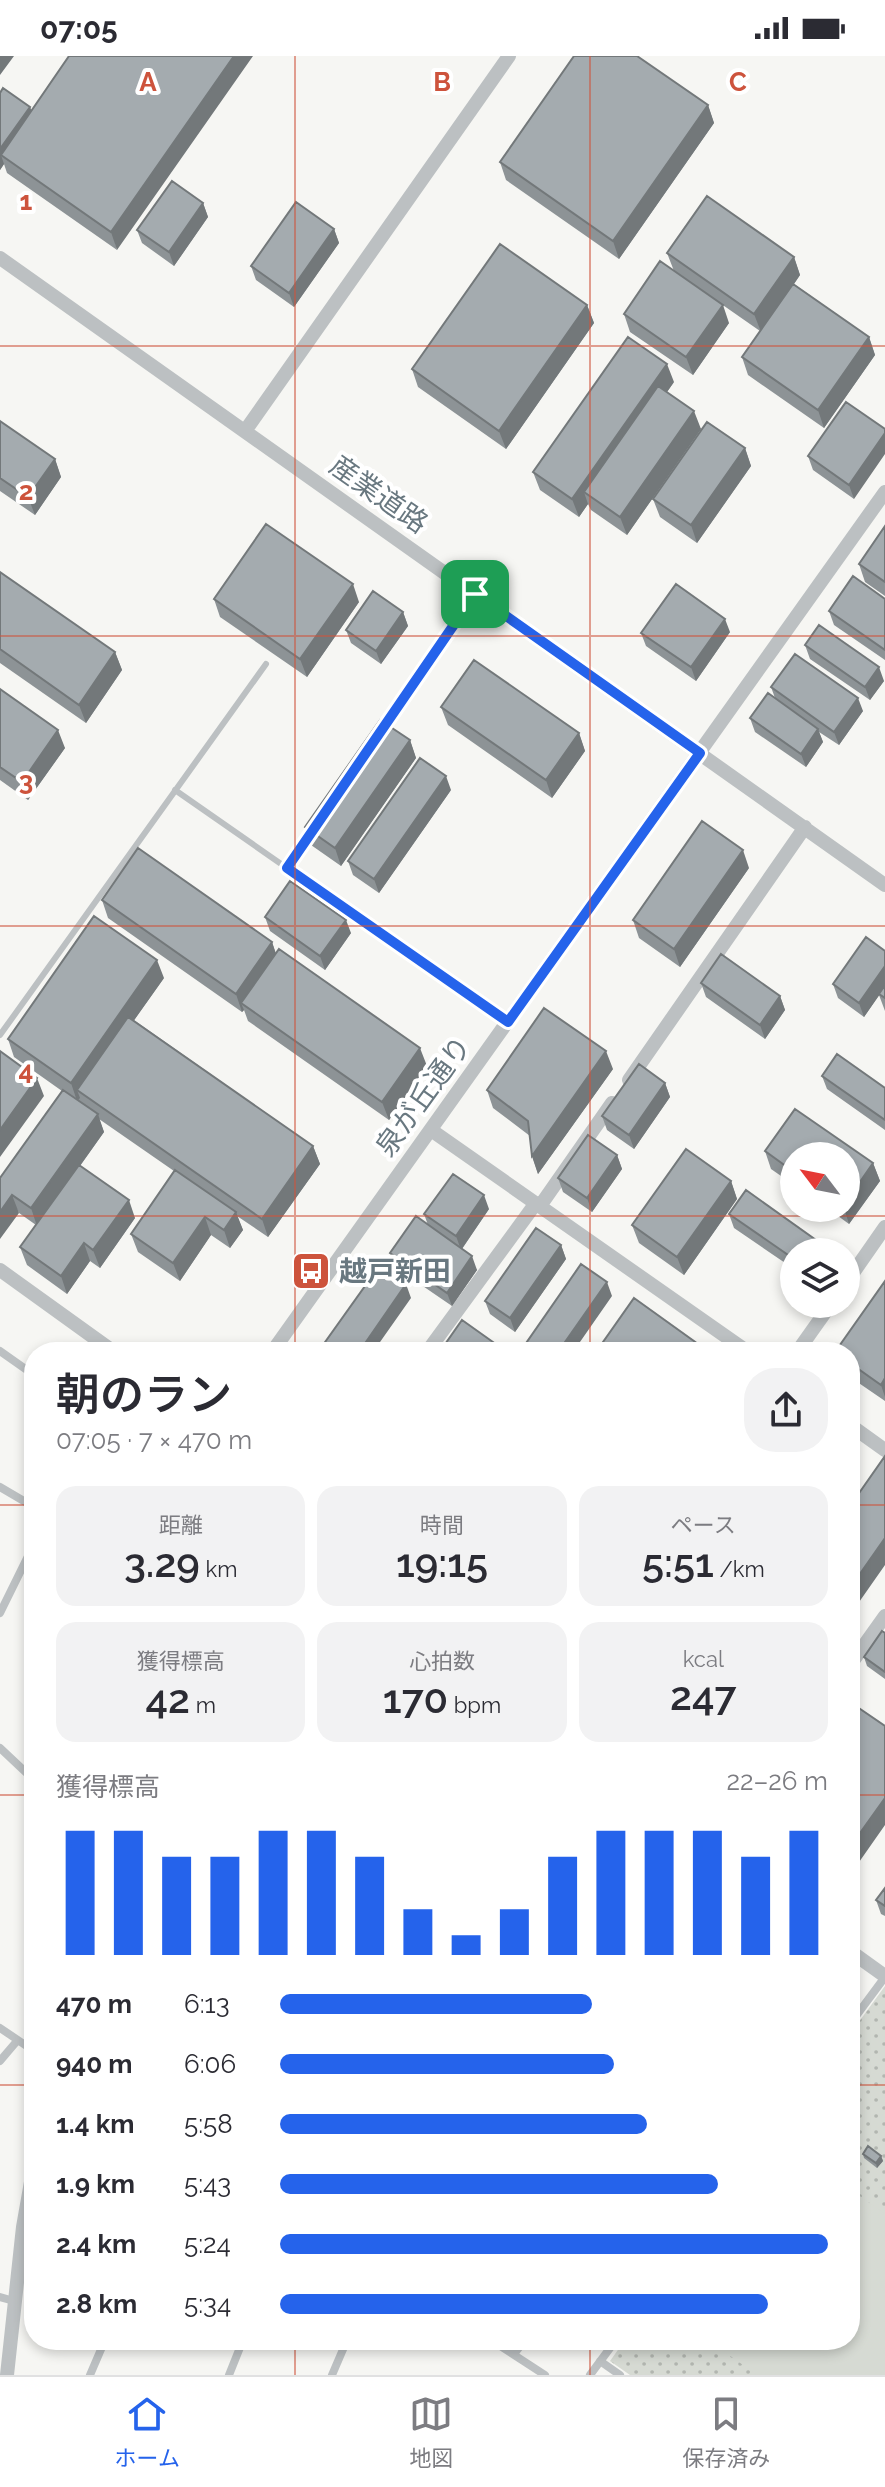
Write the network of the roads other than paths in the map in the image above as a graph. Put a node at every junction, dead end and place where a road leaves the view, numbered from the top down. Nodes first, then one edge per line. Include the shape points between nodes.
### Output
1 (509, 56) edge
2 (0, 258) edge
3 (245, 431) junction
4 (885, 492) edge
5 (475, 594) junction
6 (266, 664) dead end
7 (377, 737) edge
8 (700, 753) junction
9 (175, 790) junction
10 (805, 827) junction
11 (314, 829) edge
12 (287, 868) junction
13 (885, 885) edge
14 (508, 1022) junction
15 (0, 1035) edge
16 (431, 1130) junction
17 (538, 1205) junction
18 (885, 1227) edge
19 (860, 1263) edge
20 (0, 1270) edge
21 (821, 1318) edge
22 (100, 1342) edge
23 (279, 1342) edge
24 (435, 1342) edge
25 (734, 1342) edge
26 (804, 1342) edge
27 (1, 1355) edge
28 (24, 1369) edge
29 (860, 1432) edge
30 (885, 1450) edge
31 (0, 1487) edge
32 (24, 1501) edge
33 (24, 1564) edge
34 (0, 1613) edge
35 (885, 1616) edge
36 (860, 1651) edge
37 (0, 1748) edge
38 (24, 1771) edge
39 (860, 1958) edge
40 (885, 1976) edge
41 (860, 2010) edge
42 (0, 2028) edge
43 (17, 2041) junction
44 (24, 2045) edge
45 (0, 2061) edge
46 (24, 2221) edge
47 (7, 2299) edge
48 (101, 2350) edge
49 (239, 2350) edge
50 (343, 2350) edge
51 (507, 2350) edge
52 (517, 2350) edge
53 (608, 2350) edge
54 (514, 2354) junction
55 (600, 2361) junction
56 (7, 2375) edge
57 (90, 2375) edge
58 (229, 2375) edge
59 (332, 2375) edge
60 (545, 2375) edge
61 (590, 2375) edge
62 (620, 2375) edge

1 - 3 street
2 - 3 street, 産業道路
3 - 5 street, 産業道路
4 - 8 street, 泉が丘通り
5 - 7 lane
5 - 8 street, 産業道路
6 - 9 lane
8 - 10 street, 産業道路
8 - 14 street, 泉が丘通り
9 - 12 lane
9 - 15 lane
10 - 13 street, 産業道路
10 - 17 street
11 - 12 lane
12 - 14 lane
14 - 16 street, 泉が丘通り
16 - 17 street
16 - 23 street, 泉が丘通り
17 - 24 street
17 - 25 street
18 - 19 street
20 - 22 street
21 - 26 street
27 - 28 street
29 - 30 street
31 - 32 street
33 - 34 street
35 - 36 street
37 - 38 street
39 - 40 street
40 - 41 street
42 - 43 street
43 - 44 street
43 - 45 street
46 - 47 street
47 - 56 street
48 - 57 street
49 - 58 street
50 - 59 street
51 - 54 street
52 - 54 street
53 - 55 street
54 - 60 street
55 - 61 street
55 - 62 street

